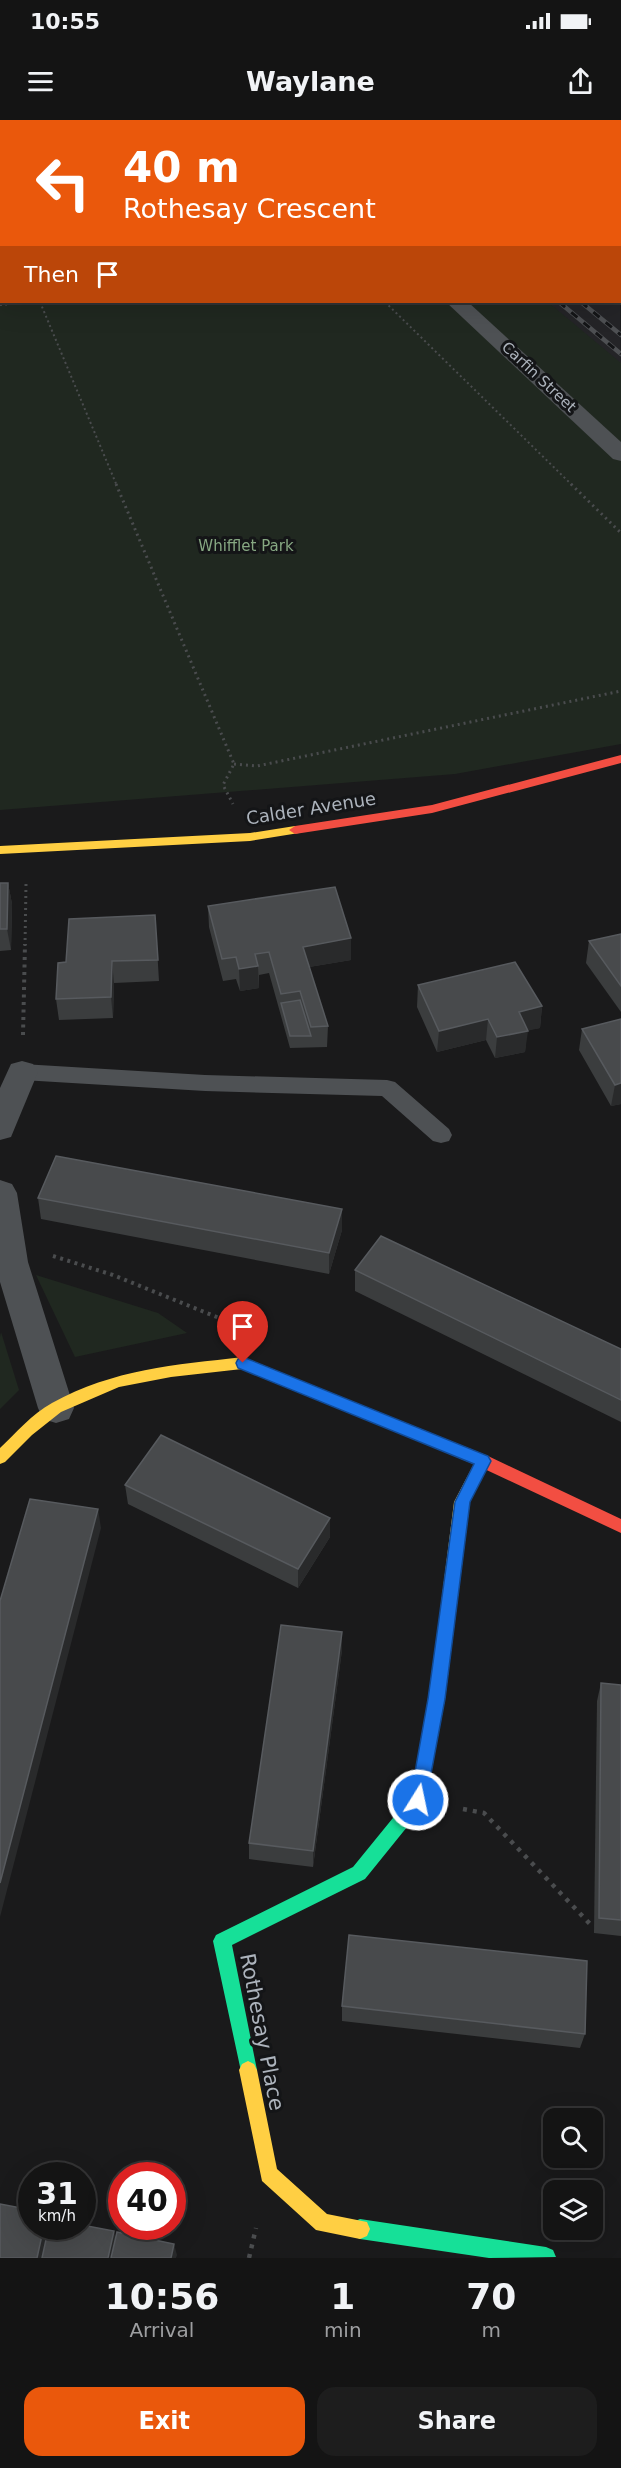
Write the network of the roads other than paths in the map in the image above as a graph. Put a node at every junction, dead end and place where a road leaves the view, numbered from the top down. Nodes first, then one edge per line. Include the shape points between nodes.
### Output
1 (457, 303) edge
2 (621, 454) edge
3 (621, 759) edge
4 (0, 850) edge
5 (22, 1072) joint
6 (0, 1128) edge
7 (441, 1135) dead end
8 (0, 1193) edge
9 (56, 1408) junction
10 (0, 1458) edge
11 (483, 1461) junction
12 (621, 1526) edge
13 (546, 2257) edge

1 - 2 street, Carfin Street
3 - 4 street, Calder Avenue via 432,809 250,837
5 - 6 street
5 - 7 lane via 387,1088
8 - 9 street via 11,1262
9 - 10 street
9 - 11 street via 117,1381 243,1363
11 - 12 street
11 - 13 street, Rothesay Place via 462,1502 437,1699 418,1800 359,1873 222,1941 269,2174 323,2223

